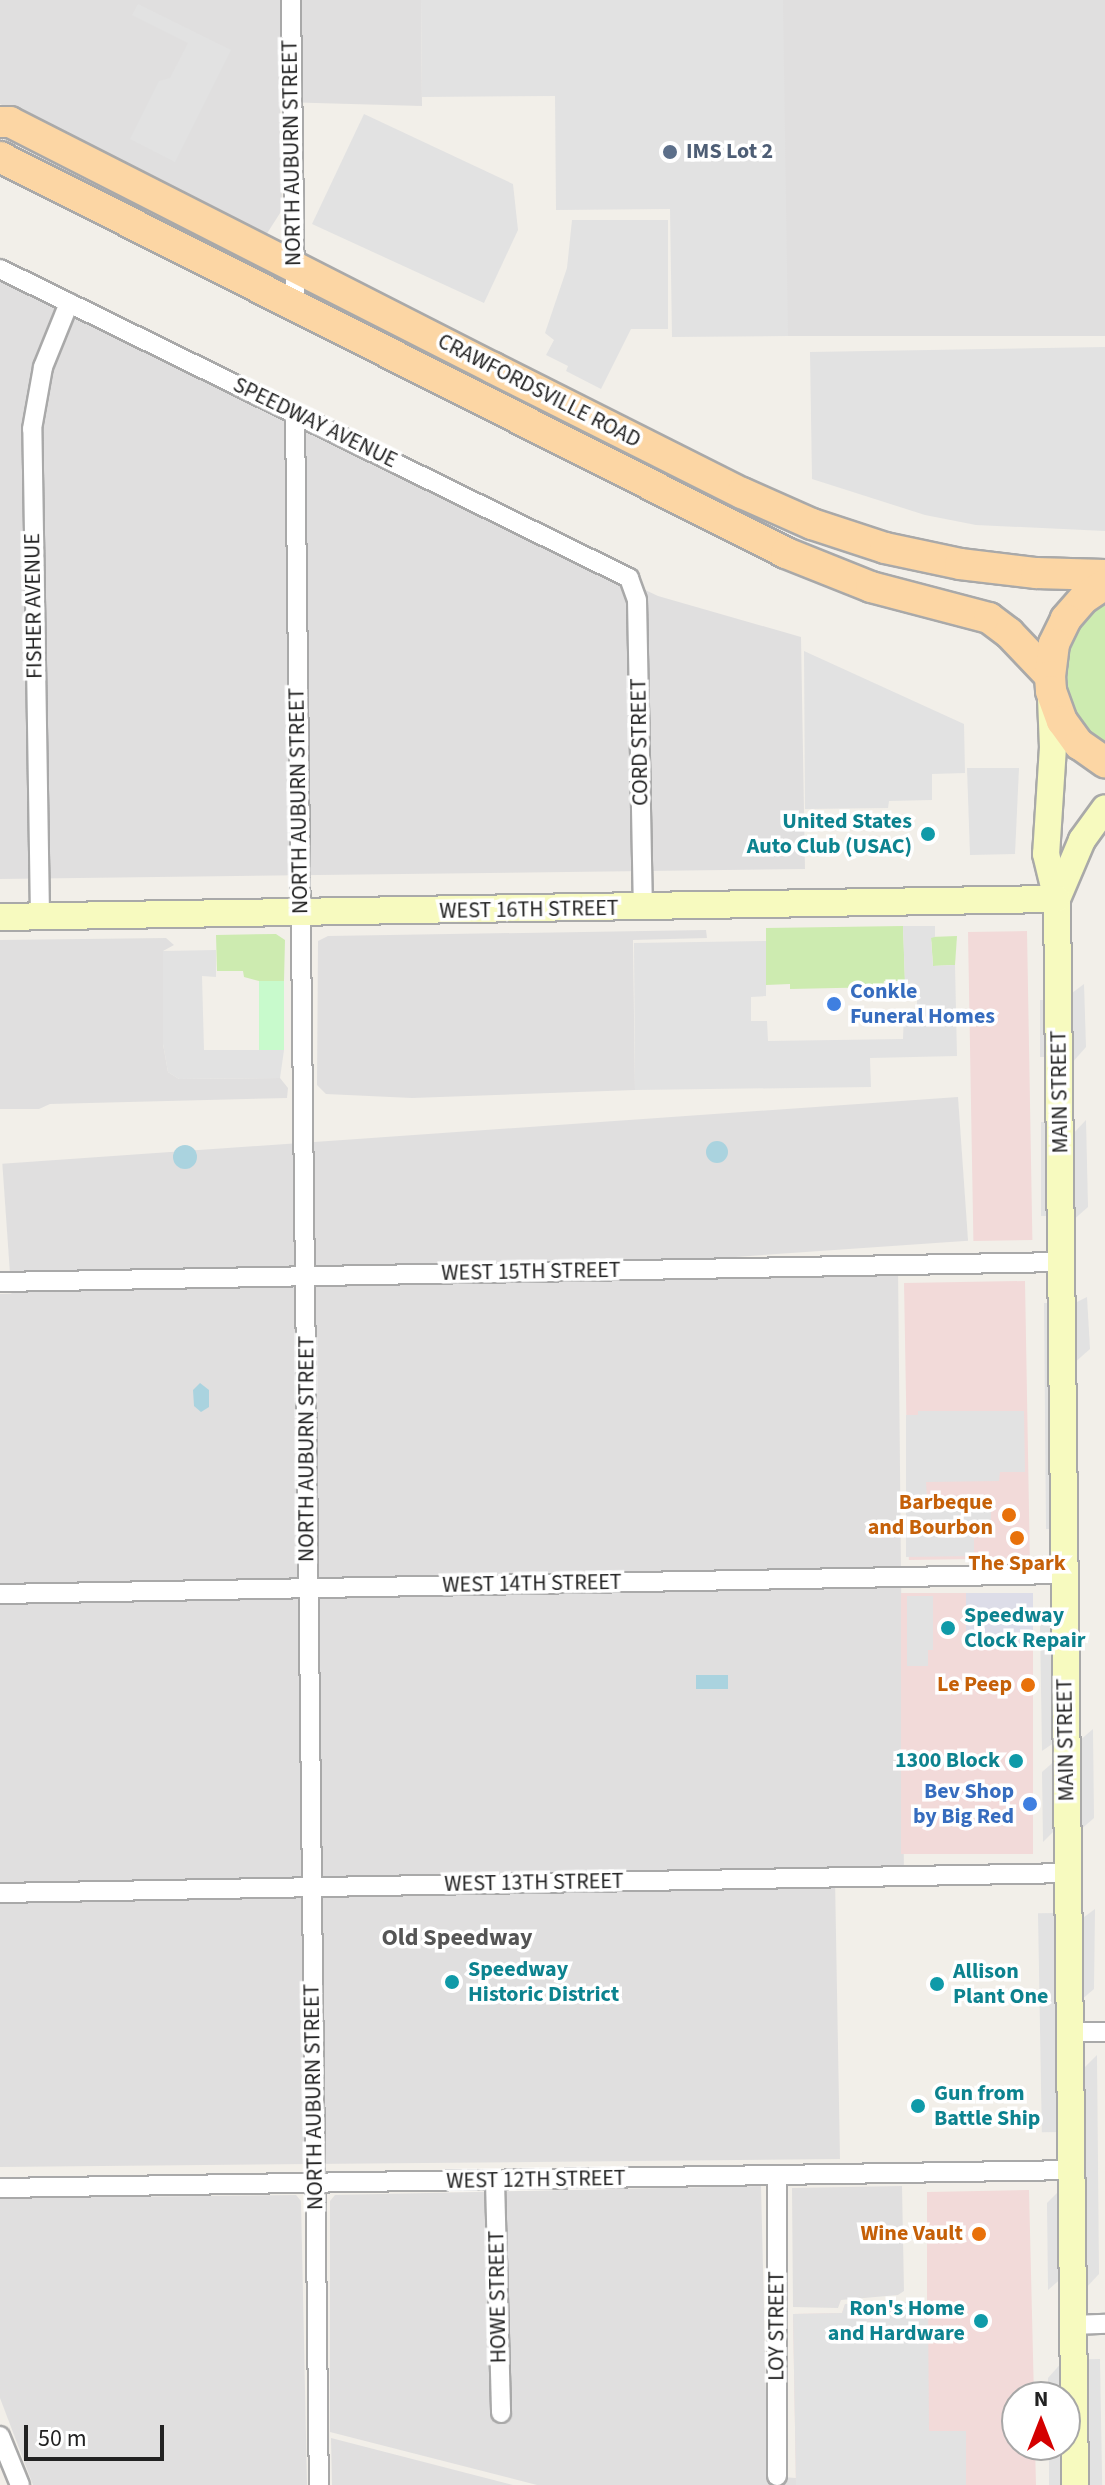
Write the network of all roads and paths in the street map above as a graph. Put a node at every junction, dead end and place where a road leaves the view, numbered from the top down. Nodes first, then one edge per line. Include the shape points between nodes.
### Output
1 (291, 0) edge
2 (0, 122) edge
3 (0, 157) edge
4 (293, 266) junction
5 (0, 269) edge
6 (69, 303) junction
7 (295, 305) junction
8 (295, 414) junction
9 (1105, 575) edge
10 (629, 578) joint
11 (1105, 584) edge
12 (1050, 684) junction
13 (1105, 762) edge
14 (1105, 808) edge
15 (1057, 899) junction
16 (643, 907) junction
17 (300, 912) junction
18 (40, 916) junction
19 (0, 917) edge
20 (1062, 1262) junction
21 (305, 1277) junction
22 (0, 1282) edge
23 (1065, 1574) junction
24 (308, 1588) junction
25 (0, 1594) edge
26 (1068, 1873) junction
27 (311, 1885) junction
28 (0, 1893) edge
29 (1071, 2032) junction
30 (1105, 2032) edge
31 (1071, 2170) junction
32 (777, 2175) junction
33 (495, 2181) junction
34 (316, 2184) junction
35 (0, 2188) edge
36 (1105, 2324) edge
37 (1073, 2325) junction
38 (501, 2413) dead end
39 (0, 2436) edge
40 (777, 2476) dead end
41 (20, 2485) edge
42 (319, 2485) edge
43 (1075, 2485) edge

1 - 4 street, NORTH AUBURN STREET
2 - 4 main road, CRAWFORDSVILLE ROAD via 10,122
3 - 7 main road, CRAWFORDSVILLE ROAD
4 - 7 street, NORTH AUBURN STREET
4 - 9 main road, CRAWFORDSVILLE ROAD via 812,524 885,548 960,564
5 - 6 street, SPEEDWAY AVENUE
6 - 8 street, SPEEDWAY AVENUE
6 - 18 street, FISHER AVENUE via 43,367 32,429
7 - 12 main road, CRAWFORDSVILLE ROAD via 814,566 989,618 1009,633
8 - 10 street, SPEEDWAY AVENUE
8 - 17 street, NORTH AUBURN STREET
10 - 16 street, CORD STREET via 637,600
11 - 12 main road via 1066,619 1054,644
12 - 13 main road, CRAWFORDSVILLE ROAD via 1070,733
12 - 15 street, MAIN STREET via 1053,747 1046,854
14 - 15 street, MAIN STREET via 1082,840
15 - 16 street, WEST 16TH STREET
15 - 20 street, MAIN STREET
16 - 17 street, WEST 16TH STREET
17 - 18 street, WEST 16TH STREET
17 - 21 street, NORTH AUBURN STREET
18 - 19 street, WEST 16TH STREET
20 - 21 street, WEST 15TH STREET
20 - 23 street, MAIN STREET
21 - 22 street, WEST 15TH STREET
21 - 24 street, NORTH AUBURN STREET
23 - 24 street, WEST 14TH STREET
23 - 26 street, MAIN STREET
24 - 25 street, WEST 14TH STREET
24 - 27 street, NORTH AUBURN STREET
26 - 27 street, WEST 13TH STREET
26 - 29 street, MAIN STREET
27 - 28 street, WEST 13TH STREET
27 - 34 street, NORTH AUBURN STREET
29 - 30 street
29 - 31 street, MAIN STREET
31 - 32 street, WEST 12TH STREET
31 - 37 street, MAIN STREET
32 - 33 street, WEST 12TH STREET
32 - 40 street, LOY STREET
33 - 34 street, WEST 12TH STREET
33 - 38 street, HOWE STREET
34 - 35 street, WEST 12TH STREET
34 - 42 street, NORTH AUBURN STREET
36 - 37 street
37 - 43 street, MAIN STREET
39 - 41 street

